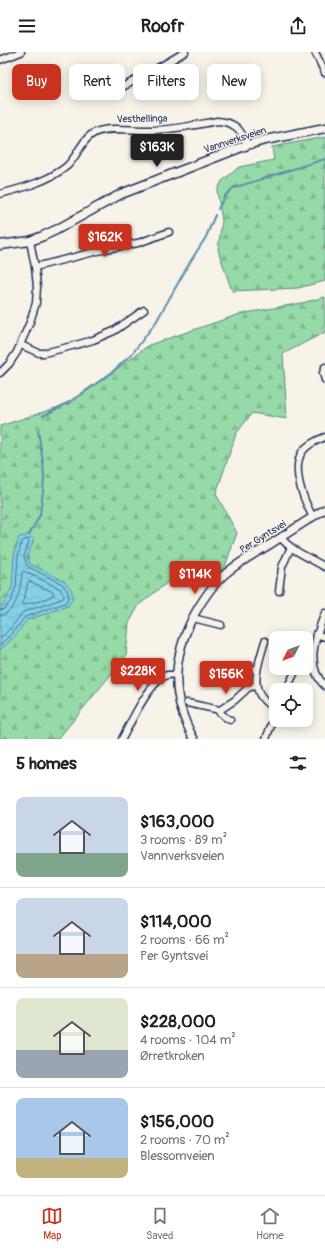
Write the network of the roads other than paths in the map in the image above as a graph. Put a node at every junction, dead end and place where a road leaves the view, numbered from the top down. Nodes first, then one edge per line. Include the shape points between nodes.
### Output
1 (21, 52) edge
2 (185, 52) edge
3 (315, 52) edge
4 (0, 60) edge
5 (325, 73) edge
6 (125, 86) edge
7 (325, 128) edge
8 (247, 145) junction
9 (0, 194) edge
10 (169, 232) dead end
11 (30, 241) junction
12 (0, 245) edge
13 (36, 266) junction
14 (144, 310) dead end
15 (21, 345) junction
16 (325, 367) edge
17 (0, 373) edge
18 (325, 380) edge
19 (325, 437) edge
20 (325, 509) edge
21 (313, 517) junction
22 (281, 538) junction
23 (291, 547) junction
24 (325, 567) edge
25 (279, 592) dead end
26 (325, 613) edge
27 (193, 618) junction
28 (221, 625) dead end
29 (316, 634) junction
30 (325, 637) edge
31 (265, 641) dead end
32 (314, 648) joint
33 (244, 667) dead end
34 (257, 670) junction
35 (176, 674) junction
36 (325, 686) edge
37 (257, 687) junction
38 (187, 703) dead end
39 (269, 705) edge
40 (216, 709) junction
41 (230, 720) dead end
42 (270, 727) edge
43 (122, 739) edge
44 (194, 739) edge
45 (266, 739) edge

1 - 4 street
2 - 6 street
3 - 5 street
7 - 8 main road, Vannverksveien
8 - 9 street, Vesthellinga via 238,128 230,123 217,121 156,130 101,130 88,137 71,162 50,177
8 - 11 main road, Vannverksveien via 121,194 56,230
10 - 13 street via 138,243
11 - 12 main road, Vannverksveien
11 - 13 street
13 - 15 street via 36,303
14 - 15 street via 123,326 93,340 39,353
15 - 17 street
16 - 18 street
19 - 21 street via 306,448 298,468 307,506
20 - 21 street, Per Gyntsvei
21 - 22 street, Per Gyntsvei
22 - 23 street
22 - 27 street, Per Gyntsvei via 225,574 210,589
23 - 24 street
23 - 25 street via 282,567
26 - 29 street
27 - 28 street
27 - 35 street, Per Gyntsvei via 178,654
29 - 30 street
29 - 32 street
31 - 34 street
32 - 36 street via 315,670
33 - 34 street
34 - 37 street
35 - 43 street via 167,675 151,688
35 - 44 street, Per Gyntsvei via 179,698
37 - 39 street via 263,700
37 - 40 street via 248,688 220,710
38 - 40 street
40 - 41 street
42 - 45 street

